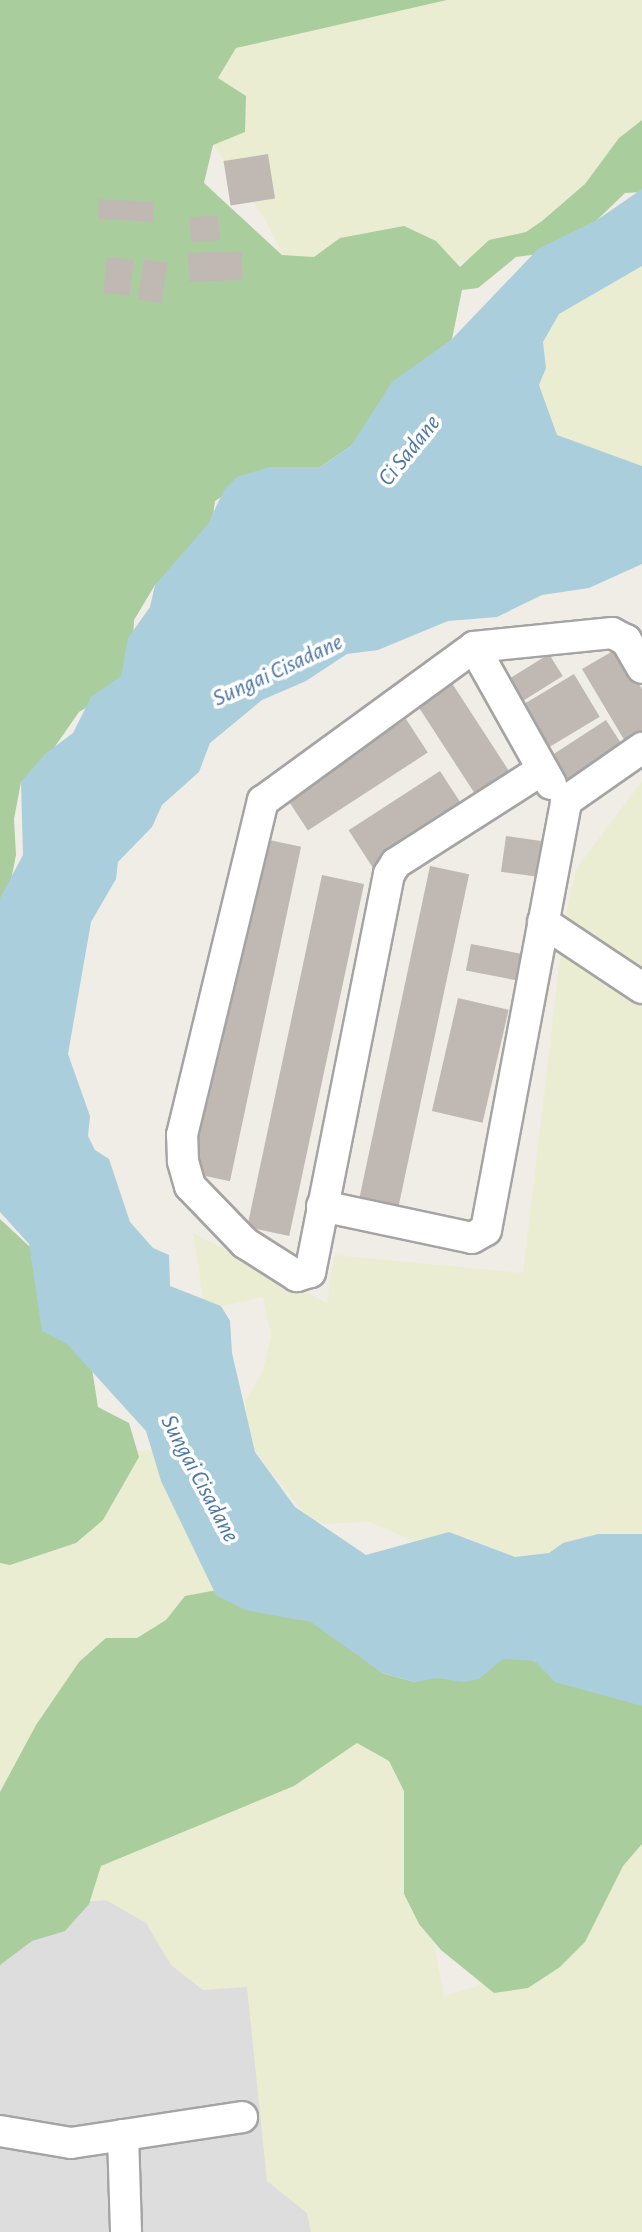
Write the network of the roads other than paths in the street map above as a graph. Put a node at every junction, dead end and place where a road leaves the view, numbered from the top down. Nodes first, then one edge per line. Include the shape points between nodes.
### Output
1 (474, 647) junction
2 (642, 668) edge
3 (642, 748) edge
4 (540, 771) junction
5 (566, 801) junction
6 (543, 922) junction
7 (642, 988) edge
8 (322, 1206) junction
9 (242, 2117) dead end
10 (0, 2131) edge
11 (123, 2135) junction
12 (126, 2232) edge

1 - 2 street via 612,633 626,640
1 - 4 street
1 - 8 street via 263,801 256,814 182,1135 183,1161 190,1186 245,1243 297,1276 310,1272
3 - 5 street
4 - 5 street
4 - 8 street via 396,863 389,874
5 - 6 street
6 - 7 street
6 - 8 street via 486,1230 472,1238
9 - 11 street
10 - 11 street via 71,2143
11 - 12 street

